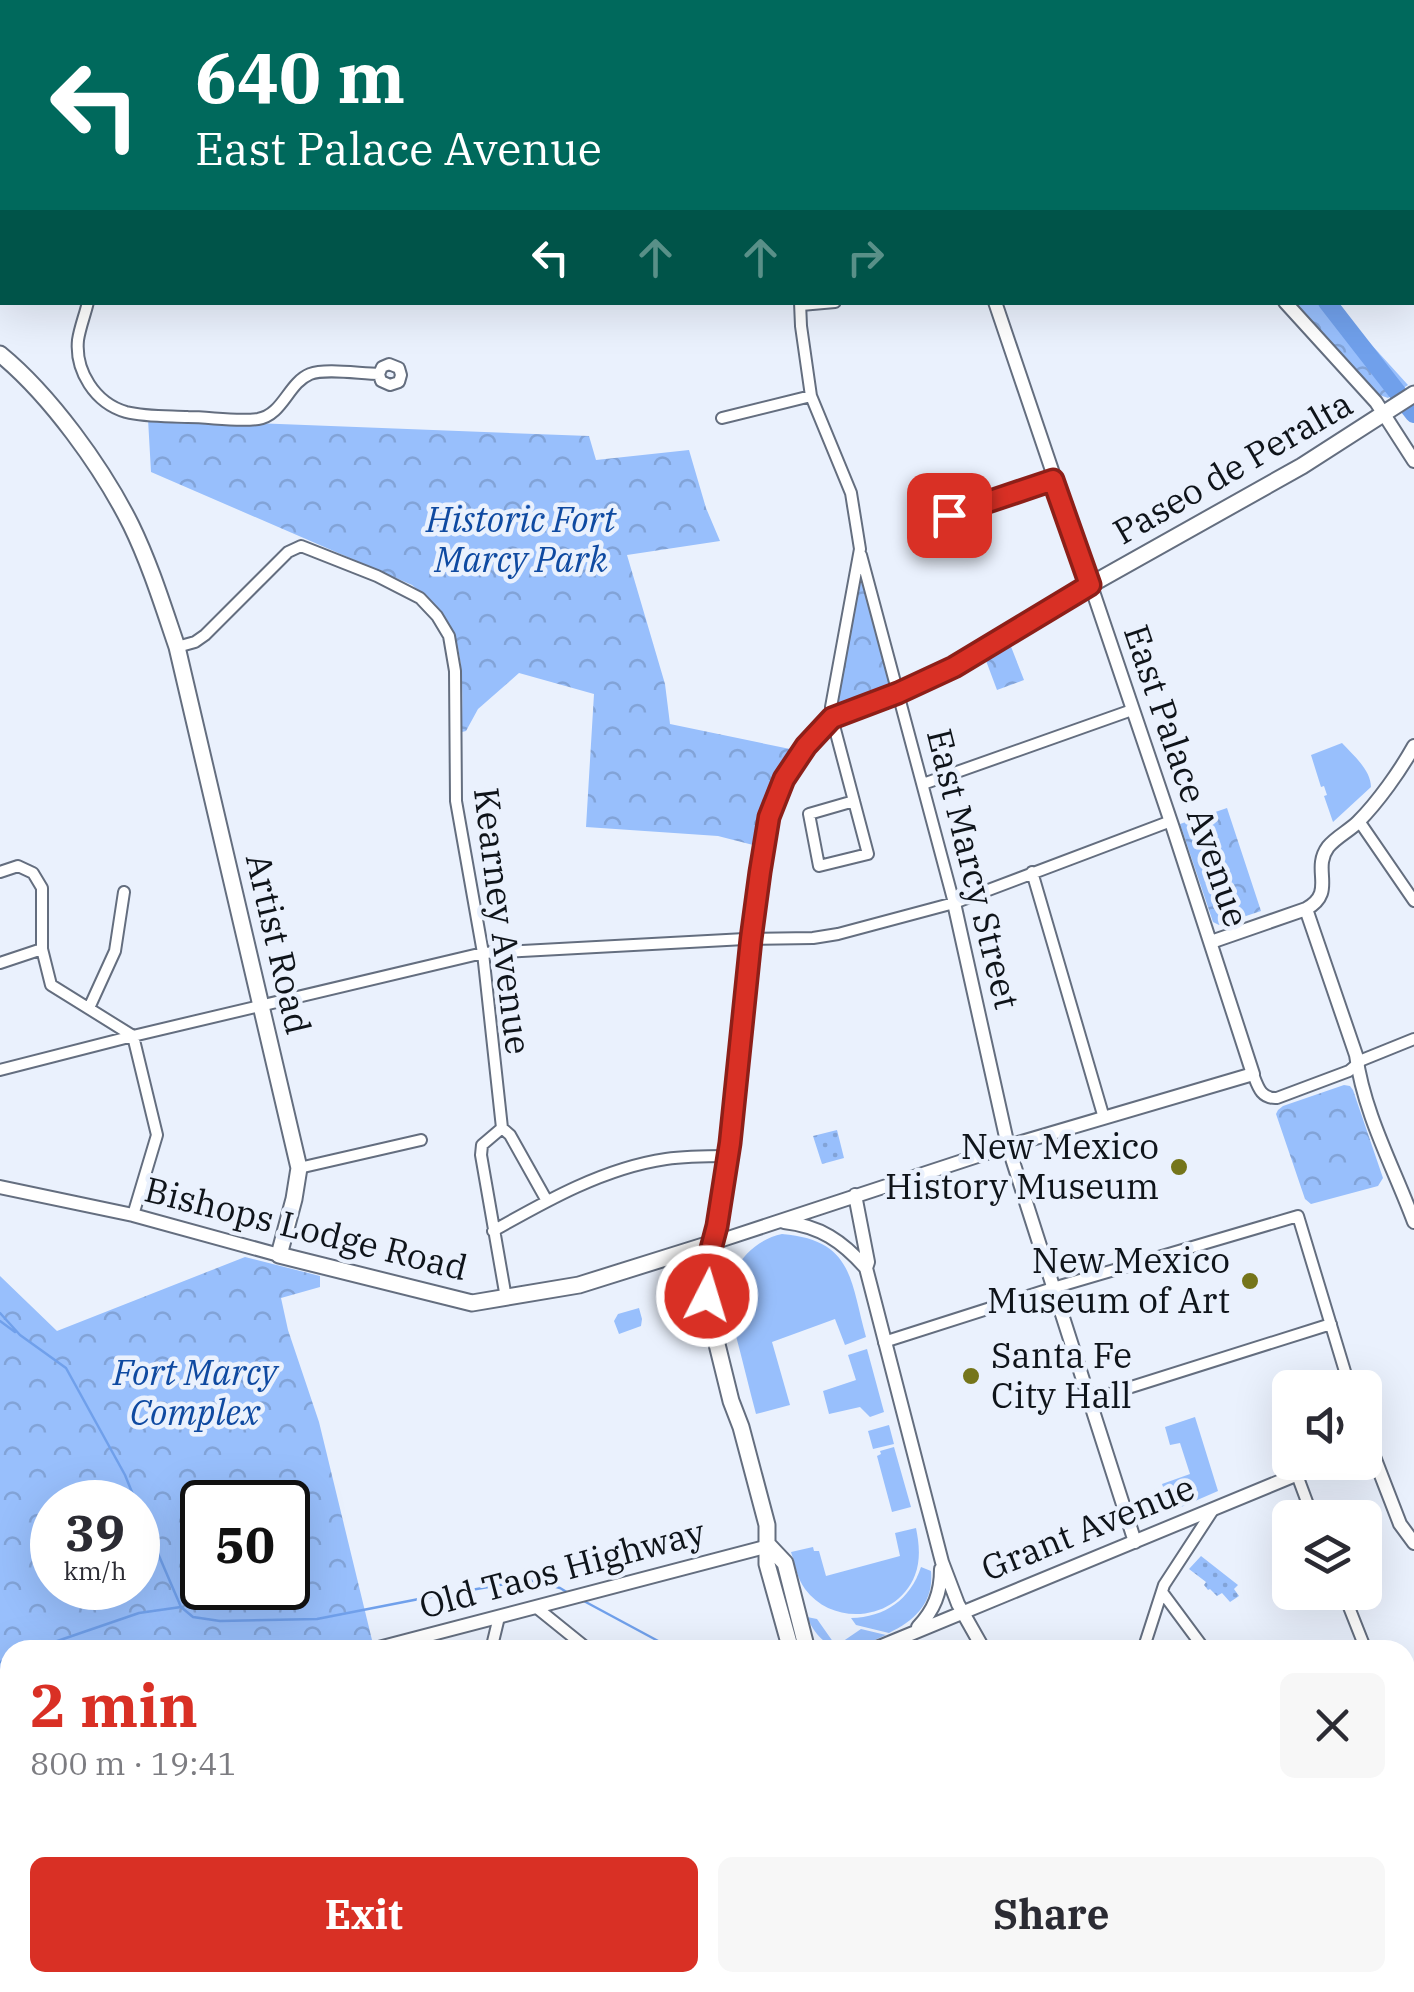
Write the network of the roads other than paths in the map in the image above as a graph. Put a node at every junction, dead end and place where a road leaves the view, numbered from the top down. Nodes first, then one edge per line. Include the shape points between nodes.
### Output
1 (87, 305) edge
2 (801, 305) edge
3 (996, 305) edge
4 (1288, 305) edge
5 (0, 354) edge
6 (380, 374) dead end
7 (1414, 394) edge
8 (811, 396) junction
9 (1389, 411) junction
10 (722, 418) dead end
11 (1414, 461) edge
12 (1053, 480) junction
13 (923, 524) dead end
14 (860, 549) junction
15 (1090, 585) junction
16 (177, 647) junction
17 (898, 693) junction
18 (1132, 710) junction
19 (832, 718) junction
20 (1414, 746) edge
21 (922, 784) junction
22 (854, 801) junction
23 (1171, 821) junction
24 (1359, 821) junction
25 (0, 872) edge
26 (1032, 872) junction
27 (124, 892) dead end
28 (1414, 902) edge
29 (954, 903) junction
30 (1306, 909) junction
31 (751, 939) junction
32 (1211, 942) junction
33 (42, 949) junction
34 (483, 953) junction
35 (0, 963) edge
36 (262, 1006) junction
37 (90, 1008) junction
38 (132, 1036) junction
39 (1414, 1038) edge
40 (1358, 1065) junction
41 (0, 1070) edge
42 (1253, 1074) junction
43 (1104, 1118) junction
44 (502, 1128) junction
45 (421, 1140) dead end
46 (1008, 1146) junction
47 (728, 1156) junction
48 (298, 1168) junction
49 (0, 1187) edge
50 (855, 1195) junction
51 (547, 1200) junction
52 (133, 1216) junction
53 (779, 1221) junction
54 (1414, 1222) edge
55 (493, 1231) junction
56 (712, 1243) junction
57 (279, 1255) junction
58 (866, 1268) junction
59 (1053, 1288) junction
60 (506, 1298) junction
61 (1332, 1324) junction
62 (884, 1342) junction
63 (1345, 1370) edge
64 (1090, 1400) junction
65 (1282, 1480) edge
66 (1382, 1480) edge
67 (1213, 1510) junction
68 (1135, 1542) junction
69 (1414, 1543) edge
70 (768, 1546) junction
71 (942, 1562) junction
72 (1162, 1592) junction
73 (537, 1608) junction
74 (1350, 1610) edge
75 (962, 1611) junction
76 (499, 1617) junction
77 (801, 1624) junction
78 (912, 1633) junction
79 (410, 1640) edge
80 (493, 1640) edge
81 (576, 1640) edge
82 (787, 1640) edge
83 (805, 1640) edge
84 (812, 1640) edge
85 (896, 1640) edge
86 (978, 1640) edge
87 (1146, 1640) edge
88 (1197, 1640) edge
89 (1362, 1640) edge

1 - 6 street via 78,340 82,370 100,397 132,413 258,419 309,375
2 - 8 street
3 - 12 street, East Palace Avenue
4 - 9 street
5 - 16 main road, Artist Road via 88,454 130,524
7 - 9 main road, Paseo de Peralta
8 - 10 street
8 - 14 street via 852,494
9 - 11 street
9 - 15 main road, Paseo de Peralta
12 - 13 street
12 - 15 street, East Palace Avenue
14 - 17 street, East Marcy Street
14 - 19 street
15 - 17 main road, Paseo de Peralta
15 - 18 street, East Palace Avenue
16 - 34 street, Kearney Avenue via 205,635 301,546 420,598 449,636 456,801
16 - 36 main road, Artist Road
17 - 19 main road, Paseo de Peralta
17 - 21 street, East Marcy Street
18 - 21 street
18 - 23 street, East Palace Avenue
19 - 22 street
19 - 31 main road, Paseo de Peralta via 800,754 774,802
20 - 24 street
21 - 29 street, East Marcy Street
22 - 22 street via 868,854 819,866 810,814
23 - 26 street
23 - 32 street, East Palace Avenue
24 - 28 street
24 - 30 street via 1326,849 1322,892
25 - 33 street via 18,866 42,888
26 - 29 street
26 - 43 street
27 - 37 street via 114,950
29 - 31 street via 838,934
29 - 46 street, East Marcy Street
30 - 32 street
30 - 40 street
31 - 34 street
31 - 47 main road, Paseo de Peralta
32 - 42 street, East Palace Avenue
33 - 35 street
33 - 37 street via 51,986
34 - 36 street
34 - 44 street, Kearney Avenue
36 - 38 street
36 - 48 main road, Artist Road
37 - 38 street
38 - 41 street
38 - 52 street via 158,1135
39 - 40 street
40 - 42 street, East Palace Avenue via 1280,1096 1265,1097
40 - 54 street
42 - 43 street
43 - 46 street
44 - 51 street, Kearney Avenue
44 - 55 street via 480,1155
45 - 48 street
46 - 50 street
46 - 59 street, East Marcy Street
47 - 51 street via 648,1162
47 - 56 main road, Paseo de Peralta
48 - 57 main road, Artist Road
49 - 52 street, Bishops Lodge Road
50 - 53 street
50 - 58 street
51 - 55 street
52 - 57 street, Bishops Lodge Road
53 - 56 street
53 - 58 street via 828,1234
55 - 60 street
56 - 60 main road, Bishops Lodge Road via 579,1285
56 - 70 main road, Paseo de Peralta via 708,1307
57 - 60 main road, Bishops Lodge Road via 462,1302
58 - 62 street
59 - 61 street via 1298,1216
59 - 62 street
59 - 64 street, East Marcy Street
61 - 63 street
61 - 64 street
62 - 71 street
64 - 68 street, East Marcy Street
65 - 67 street, Grant Avenue
66 - 69 street
67 - 68 street, Grant Avenue
67 - 72 street
68 - 75 street, Grant Avenue
70 - 73 street, Old Taos Highway
70 - 77 main road, Paseo de Peralta via 785,1563
70 - 82 main road, Paseo de Peralta
71 - 75 street
71 - 78 street via 934,1608
72 - 87 street
72 - 88 street
73 - 76 street, Old Taos Highway
73 - 81 street
74 - 89 street
75 - 78 street, Grant Avenue
75 - 86 street
76 - 79 street, Old Taos Highway
76 - 80 street
77 - 83 main road, Paseo de Peralta
77 - 84 main road
78 - 85 street, Grant Avenue

